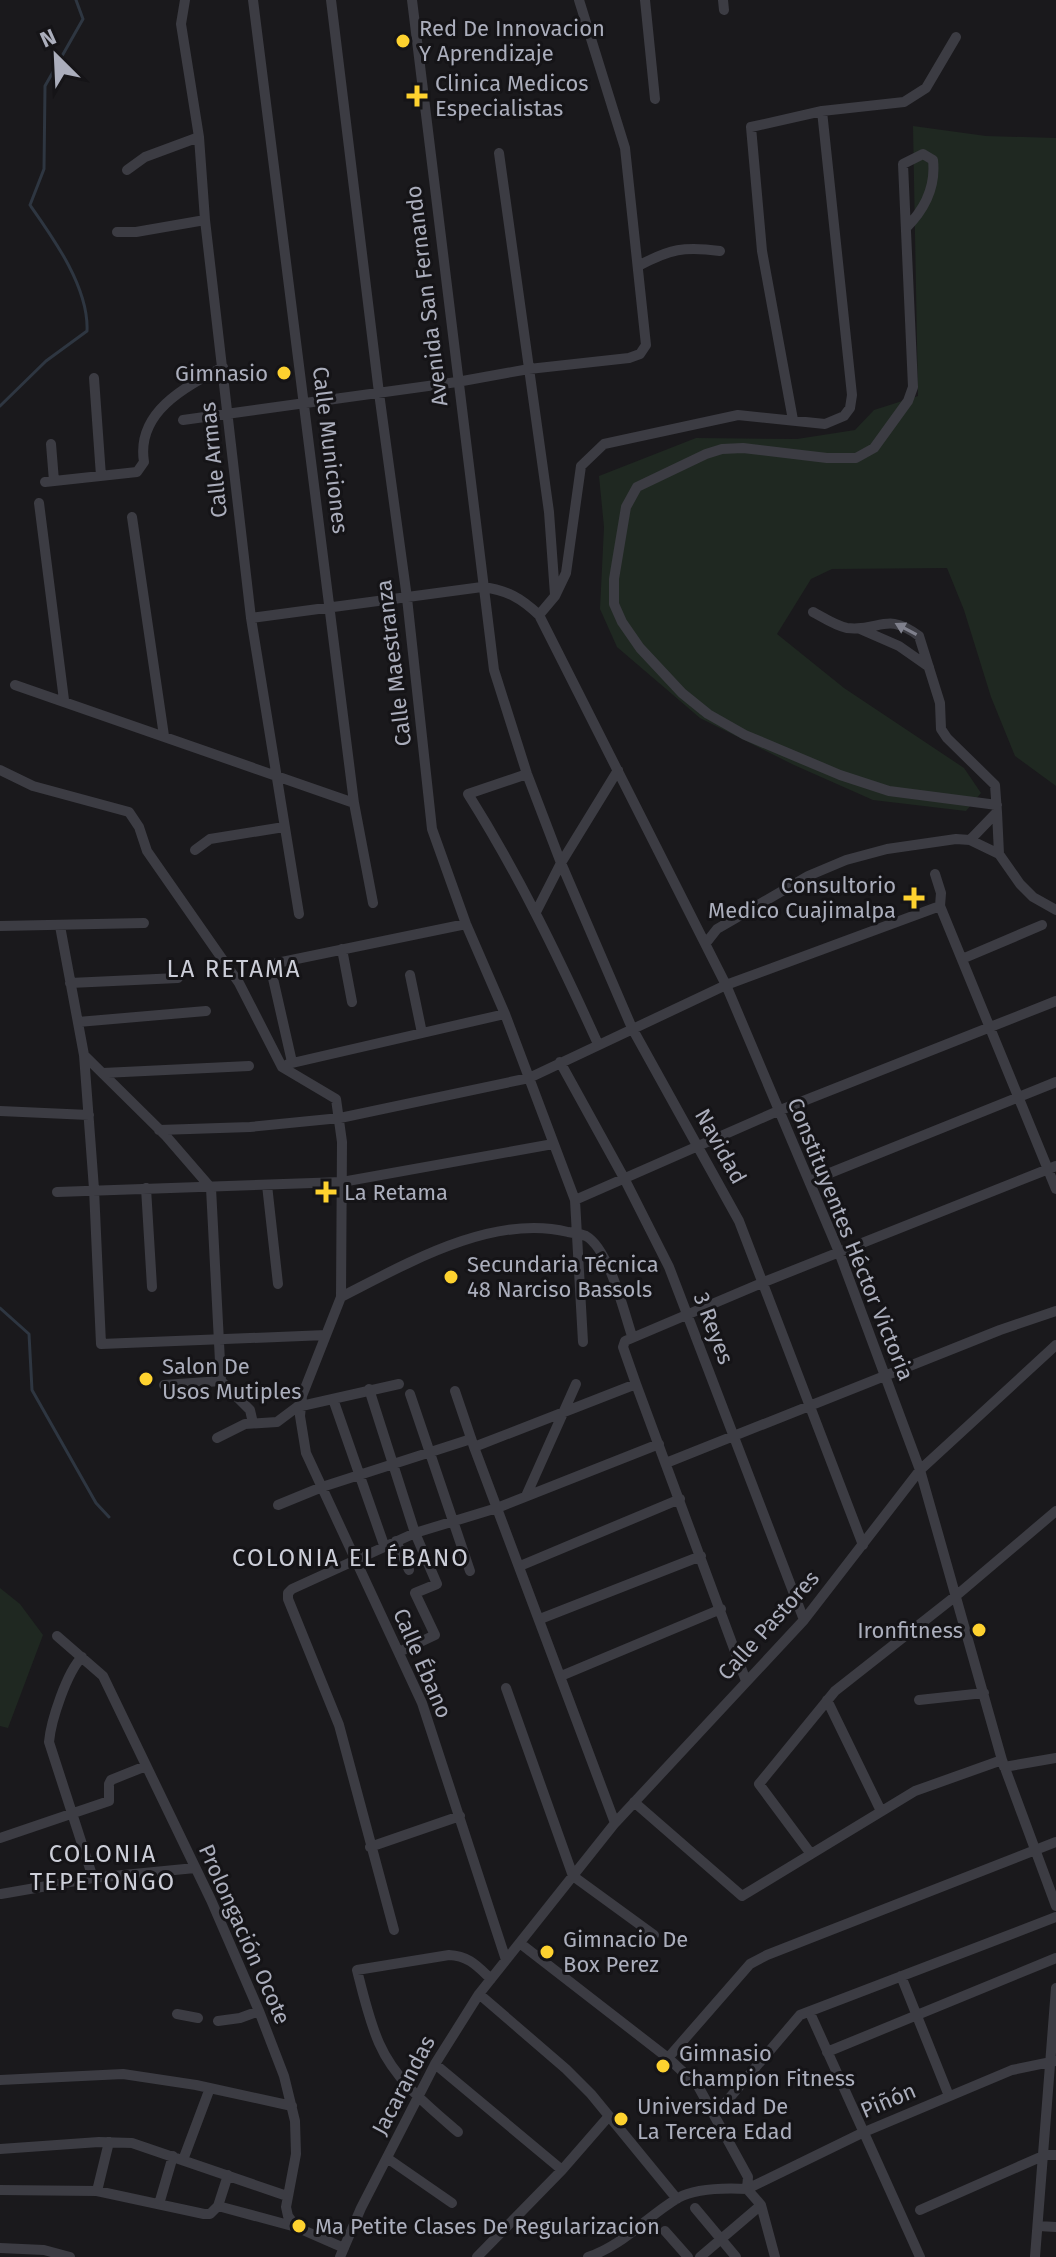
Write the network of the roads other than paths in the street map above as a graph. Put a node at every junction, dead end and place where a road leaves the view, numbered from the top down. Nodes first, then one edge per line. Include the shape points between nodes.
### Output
1 (185, 0) edge
2 (253, 0) edge
3 (331, 0) edge
4 (412, 0) edge
5 (579, 0) edge
6 (645, 0) edge
7 (956, 37) dead end
8 (655, 99) dead end
9 (822, 111) junction
10 (199, 137) junction
11 (499, 153) dead end
12 (127, 170) dead end
13 (205, 220) junction
14 (906, 228) junction
15 (117, 232) dead end
16 (720, 251) dead end
17 (638, 266) junction
18 (223, 367) junction
19 (529, 369) junction
20 (94, 378) dead end
21 (457, 382) junction
22 (379, 393) junction
23 (305, 402) junction
24 (228, 412) junction
25 (183, 420) dead end
26 (793, 420) junction
27 (51, 444) dead end
28 (101, 476) junction
29 (39, 503) dead end
30 (132, 517) dead end
31 (482, 587) junction
32 (555, 596) junction
33 (407, 598) junction
34 (330, 609) junction
35 (813, 612) dead end
36 (539, 615) junction
37 (251, 618) junction
38 (860, 629) junction
39 (929, 667) junction
40 (15, 685) dead end
41 (64, 700) junction
42 (164, 736) junction
43 (0, 770) edge
44 (618, 770) junction
45 (275, 774) junction
46 (527, 774) junction
47 (354, 803) junction
48 (997, 809) junction
49 (284, 827) junction
50 (970, 840) junction
51 (195, 850) dead end
52 (999, 854) junction
53 (561, 863) junction
54 (935, 874) dead end
55 (373, 903) dead end
56 (940, 906) junction
57 (1056, 910) edge
58 (536, 912) junction
59 (299, 914) dead end
60 (144, 923) dead end
61 (466, 924) junction
62 (1042, 925) dead end
63 (0, 926) edge
64 (60, 926) junction
65 (706, 943) junction
66 (342, 949) junction
67 (962, 959) junction
68 (410, 975) dead end
69 (178, 978) dead end
70 (70, 983) junction
71 (726, 985) junction
72 (1056, 1001) edge
73 (352, 1002) dead end
74 (206, 1011) dead end
75 (505, 1014) junction
76 (78, 1022) junction
77 (632, 1028) junction
78 (990, 1028) junction
79 (422, 1033) junction
80 (598, 1044) junction
81 (84, 1055) junction
82 (560, 1062) junction
83 (287, 1064) junction
84 (249, 1066) dead end
85 (103, 1073) junction
86 (529, 1078) junction
87 (1056, 1082) edge
88 (1018, 1097) junction
89 (0, 1111) edge
90 (778, 1111) junction
91 (89, 1115) junction
92 (340, 1118) junction
93 (159, 1130) junction
94 (553, 1144) junction
95 (698, 1145) junction
96 (1052, 1168) edge
97 (624, 1178) junction
98 (810, 1181) junction
99 (342, 1182) junction
100 (267, 1185) junction
101 (146, 1188) junction
102 (211, 1188) junction
103 (94, 1189) junction
104 (1056, 1189) edge
105 (57, 1192) dead end
106 (575, 1200) junction
107 (576, 1234) junction
108 (839, 1252) junction
109 (764, 1282) junction
110 (278, 1284) dead end
111 (152, 1287) dead end
112 (341, 1297) junction
113 (1056, 1311) edge
114 (687, 1314) junction
115 (326, 1335) junction
116 (632, 1336) junction
117 (220, 1339) junction
118 (583, 1342) dead end
119 (1056, 1345) edge
120 (885, 1378) junction
121 (221, 1381) junction
122 (399, 1384) dead end
123 (576, 1384) dead end
124 (636, 1384) junction
125 (164, 1385) dead end
126 (369, 1389) junction
127 (455, 1391) dead end
128 (410, 1394) dead end
129 (333, 1399) junction
130 (810, 1406) junction
131 (301, 1407) junction
132 (563, 1412) junction
133 (253, 1423) junction
134 (734, 1435) junction
135 (217, 1438) dead end
136 (472, 1443) junction
137 (659, 1444) junction
138 (430, 1452) junction
139 (666, 1463) junction
140 (394, 1464) junction
141 (920, 1470) junction
142 (360, 1475) junction
143 (322, 1487) junction
144 (526, 1496) junction
145 (680, 1499) junction
146 (278, 1505) dead end
147 (497, 1508) junction
148 (1056, 1511) edge
149 (454, 1520) junction
150 (415, 1533) junction
151 (396, 1541) junction
152 (384, 1545) junction
153 (863, 1545) junction
154 (701, 1556) junction
155 (354, 1558) junction
156 (520, 1566) junction
157 (409, 1570) dead end
158 (470, 1571) dead end
159 (957, 1595) junction
160 (721, 1609) junction
161 (540, 1619) junction
162 (804, 1620) junction
163 (57, 1636) dead end
164 (399, 1652) junction
165 (82, 1657) junction
166 (561, 1676) junction
167 (746, 1681) junction
168 (506, 1688) dead end
169 (984, 1693) junction
170 (827, 1700) junction
171 (919, 1700) dead end
172 (1056, 1758) edge
173 (1003, 1763) junction
174 (146, 1766) junction
175 (634, 1802) junction
176 (881, 1811) junction
177 (72, 1812) junction
178 (460, 1816) junction
179 (615, 1823) junction
180 (0, 1838) edge
181 (1056, 1842) edge
182 (370, 1847) junction
183 (1035, 1850) junction
184 (811, 1854) junction
185 (195, 1868) junction
186 (573, 1876) junction
187 (93, 1878) junction
188 (1, 1894) edge
189 (1056, 1906) edge
190 (1056, 1917) edge
191 (394, 1930) dead end
192 (654, 1935) dead end
193 (521, 1944) junction
194 (1056, 1958) edge
195 (506, 1960) junction
196 (901, 1976) junction
197 (491, 1979) junction
198 (1056, 1988) edge
199 (479, 1994) junction
200 (259, 2011) junction
201 (810, 2013) junction
202 (177, 2014) dead end
203 (918, 2016) junction
204 (198, 2018) dead end
205 (218, 2021) dead end
206 (827, 2052) junction
207 (668, 2058) junction
208 (1053, 2062) edge
209 (435, 2064) junction
210 (0, 2080) edge
211 (210, 2088) junction
212 (949, 2096) junction
213 (418, 2097) junction
214 (292, 2106) junction
215 (715, 2115) junction
216 (609, 2116) junction
217 (458, 2132) dead end
218 (862, 2133) junction
219 (109, 2142) junction
220 (0, 2149) edge
221 (1050, 2155) edge
222 (178, 2158) junction
223 (387, 2158) junction
224 (562, 2170) junction
225 (228, 2175) junction
226 (747, 2189) junction
227 (0, 2190) edge
228 (97, 2191) junction
229 (287, 2196) junction
230 (677, 2199) junction
231 (452, 2203) dead end
232 (159, 2204) junction
233 (761, 2205) junction
234 (695, 2208) dead end
235 (214, 2210) junction
236 (920, 2210) dead end
237 (1038, 2226) junction
238 (296, 2227) junction
239 (1056, 2227) edge
240 (665, 2231) dead end
241 (721, 2238) junction
242 (0, 2248) edge
243 (342, 2252) edge
244 (43, 2253) edge
245 (70, 2257) edge
246 (477, 2257) edge
247 (588, 2257) edge
248 (688, 2257) edge
249 (700, 2257) edge
250 (736, 2257) edge
251 (775, 2257) edge
252 (920, 2257) edge
253 (1035, 2257) edge

1 - 10 street, Calle Armas via 181,24
2 - 23 street, Calle Municiones
3 - 22 street, Calle Maestranza
4 - 21 street, Avenida San Fernando
5 - 17 street via 625,148
6 - 8 street
7 - 9 street via 917,96 885,106
9 - 26 street via 852,395 850,408 835,422
9 - 26 street via 751,127 762,251
10 - 12 street via 145,157
10 - 13 street, Calle Armas
11 - 19 street
13 - 15 street
13 - 18 street, Calle Armas
14 - 14 street via 919,215 935,175 933,160 923,154 903,164
14 - 48 street via 913,387 874,448 856,458 722,449 637,487 626,507 614,604 640,648 682,693 745,735 889,791
16 - 17 street via 665,251
17 - 19 street via 646,345 640,354
18 - 24 street, Calle Armas
18 - 28 street via 168,399 148,424 141,447 144,462 137,472
19 - 21 street
19 - 32 street
20 - 28 street
21 - 22 street
21 - 31 street, Avenida San Fernando
22 - 23 street
22 - 33 street, Calle Maestranza
23 - 24 street
23 - 34 street, Calle Municiones
24 - 25 street
24 - 37 street, Calle Armas
26 - 32 street via 738,415 604,444 581,466 566,573
27 - 28 street via 49,481
29 - 41 street
30 - 42 street
31 - 33 street
31 - 36 street via 512,594
31 - 46 street, Avenida San Fernando via 494,670
32 - 36 street
33 - 34 street
33 - 61 street, Calle Maestranza via 432,829
34 - 37 street
34 - 47 street, Calle Municiones
35 - 38 street via 843,628
36 - 44 street, Constituyentes Héctor Victoria
37 - 45 street, Calle Armas
38 - 39 street
39 -> 38 street via 919,636 909,629 894,622
39 - 48 street via 941,729 995,785
40 - 41 street
41 - 42 street
42 - 45 street
43 - 83 street via 33,786 129,812 147,851 239,983
44 - 53 street
44 - 65 street, Constituyentes Héctor Victoria
45 - 47 street
45 - 49 street, Calle Armas
46 - 53 street, Navidad
46 - 58 street via 468,794
47 - 55 street, Calle Municiones
48 - 50 street
48 - 52 street
49 - 51 street via 210,839
49 - 59 street, Calle Armas
50 - 52 street
50 - 65 street via 887,849 846,860 717,929
52 - 57 street via 1033,897
53 - 58 street
53 - 77 street, Navidad
54 - 56 street
56 - 67 street
56 - 71 street
58 - 80 street
60 - 64 street
61 - 66 street
61 - 75 street, Calle Maestranza
62 - 67 street
63 - 64 street
64 - 70 street
65 - 71 street, Constituyentes Héctor Victoria
66 - 73 street
66 - 83 street via 272,967
67 - 78 street
68 - 79 street
69 - 70 street
70 - 76 street
71 - 77 street
71 - 90 street, Constituyentes Héctor Victoria
72 - 78 street
74 - 76 street
75 - 79 street
75 - 86 street, Calle Maestranza
76 - 81 street
77 - 80 street
77 - 95 street, Navidad
78 - 88 street
78 - 90 street
79 - 83 street
80 - 82 street
81 - 85 street
81 - 91 street
82 - 86 street
82 - 97 street, 3 Reyes
83 - 92 street via 336,1099
84 - 85 street
85 - 93 street
86 - 92 street
86 - 94 street, Calle Maestranza
87 - 88 street
88 - 96 street
88 - 98 street
89 - 91 street
90 - 95 street
90 - 98 street, Constituyentes Héctor Victoria
91 - 103 street
92 - 93 street
92 - 99 street
93 - 102 street
94 - 99 street
94 - 106 street, Calle Maestranza
95 - 97 street
95 - 109 street, Navidad
96 - 104 street
96 - 108 street
97 - 106 street
97 - 114 street, 3 Reyes
98 - 108 street, Constituyentes Héctor Victoria
99 - 100 street
99 - 112 street
100 - 102 street
100 - 110 street
101 - 102 street
101 - 103 street
101 - 111 street
102 - 117 street
103 - 105 street
103 - 117 street via 101,1344
106 - 107 street, Calle Maestranza
107 - 112 street via 534,1227 483,1236 407,1264
107 - 116 street via 586,1236 599,1250
107 - 118 street, Calle Maestranza
108 - 109 street
108 - 120 street, Constituyentes Héctor Victoria
109 - 114 street
109 - 130 street, Navidad
112 - 115 street, Calle Ébano
113 - 120 street
114 - 116 street
114 - 134 street, 3 Reyes
115 - 117 street
115 - 131 street, Calle Ébano
116 - 124 street via 623,1347
117 - 121 street
119 - 141 street, Calle Pastores
120 - 130 street
120 - 141 street, Constituyentes Héctor Victoria
121 - 125 street
121 - 133 street via 250,1410
122 - 126 street
123 - 132 street
124 - 132 street
124 - 137 street
126 - 129 street
126 - 140 street
127 - 136 street
128 - 138 street
129 - 131 street
129 - 142 street
130 - 134 street
130 - 153 street, Navidad
131 - 133 street via 277,1422
131 - 143 street, Calle Ébano via 306,1453
132 - 136 street
132 - 144 street
133 - 135 street
134 - 139 street
134 - 162 street, 3 Reyes
136 - 138 street
136 - 147 street
137 - 139 street
137 - 144 street
138 - 140 street
138 - 149 street
139 - 145 street
140 - 142 street
140 - 150 street
141 - 153 street, Calle Pastores
141 - 159 street, Constituyentes Héctor Victoria
142 - 143 street
142 - 152 street
143 - 146 street
143 - 155 street, Calle Ébano
144 - 147 street
145 - 154 street
145 - 156 street
147 - 149 street
147 - 156 street
148 - 159 street
149 - 150 street
149 - 158 street
150 - 151 street
150 - 164 street via 437,1584 415,1593 435,1635
151 - 152 street
151 - 157 street
152 - 155 street
153 - 162 street, Calle Pastores
154 - 160 street
154 - 161 street
155 - 164 street, Calle Ébano
155 - 182 street via 292,1589 288,1599 339,1725
156 - 161 street
159 - 169 street, Constituyentes Héctor Victoria
159 - 170 street
160 - 166 street
160 - 167 street
161 - 166 street
162 - 167 street, Calle Pastores
163 - 165 street, Prolongación Ocote
164 - 178 street, Calle Ébano
165 - 174 street, Prolongación Ocote via 103,1676
165 - 177 street via 73,1667 49,1742
166 - 179 street
167 - 175 street, Calle Pastores
168 - 186 street
169 - 171 street
169 - 173 street, Constituyentes Héctor Victoria
170 - 176 street
170 - 184 street via 759,1784
172 - 173 street
173 - 176 street via 915,1791
173 - 183 street, Constituyentes Héctor Victoria
174 - 177 street via 111,1780 104,1805
174 - 185 street, Prolongación Ocote
175 - 179 street, Calle Pastores
175 - 184 street via 742,1896
176 - 184 street
177 - 180 street
177 - 187 street
178 - 182 street
178 - 195 street, Calle Ébano
179 - 186 street, Calle Pastores
181 - 183 street
182 - 191 street
183 - 189 street, Constituyentes Héctor Victoria
183 - 207 street via 750,1964
185 - 187 street
185 - 200 street, Prolongación Ocote
186 - 192 street
186 - 193 street, Calle Pastores
187 - 188 street
190 - 196 street
193 - 195 street, Jacarandas
193 - 207 street
194 - 203 street
195 - 197 street, Jacarandas
196 - 201 street
196 - 203 street
197 - 199 street, Jacarandas
197 - 213 street via 459,1955 357,1970 379,2043
198 - 208 street
199 - 209 street, Jacarandas
199 - 216 street via 566,2069
200 - 205 street
200 - 214 street, Prolongación Ocote
201 - 206 street
201 - 215 street via 795,2018
202 - 204 street
203 - 206 street
203 - 212 street
206 - 218 street
207 - 215 street via 698,2086
208 - 212 street, Piñón via 1012,2070
208 - 221 street
209 - 213 street, Jacarandas
209 - 224 street
210 - 211 street via 123,2074
211 - 214 street
211 - 222 street
212 - 218 street, Piñón
213 - 217 street
213 - 223 street, Jacarandas
214 - 229 street, Prolongación Ocote via 296,2154
215 - 226 street via 748,2177
216 - 224 street
216 - 230 street
218 - 226 street, Piñón
218 - 252 street
219 - 220 street
219 - 222 street via 132,2143
219 - 228 street
221 - 236 street
221 - 237 street
222 - 225 street
222 - 232 street
223 - 231 street
223 - 243 street, Jacarandas
224 - 246 street
225 - 229 street
225 - 235 street
226 - 230 street
226 - 233 street
227 - 228 street
228 - 232 street
229 - 238 street, Prolongación Ocote via 288,2216
230 - 247 street via 620,2243
232 - 235 street
233 - 241 street
233 - 251 street
234 - 241 street
235 - 238 street
237 - 239 street
237 - 253 street
238 - 243 street
240 - 248 street
241 - 249 street
241 - 250 street
242 - 244 street
244 - 245 street

